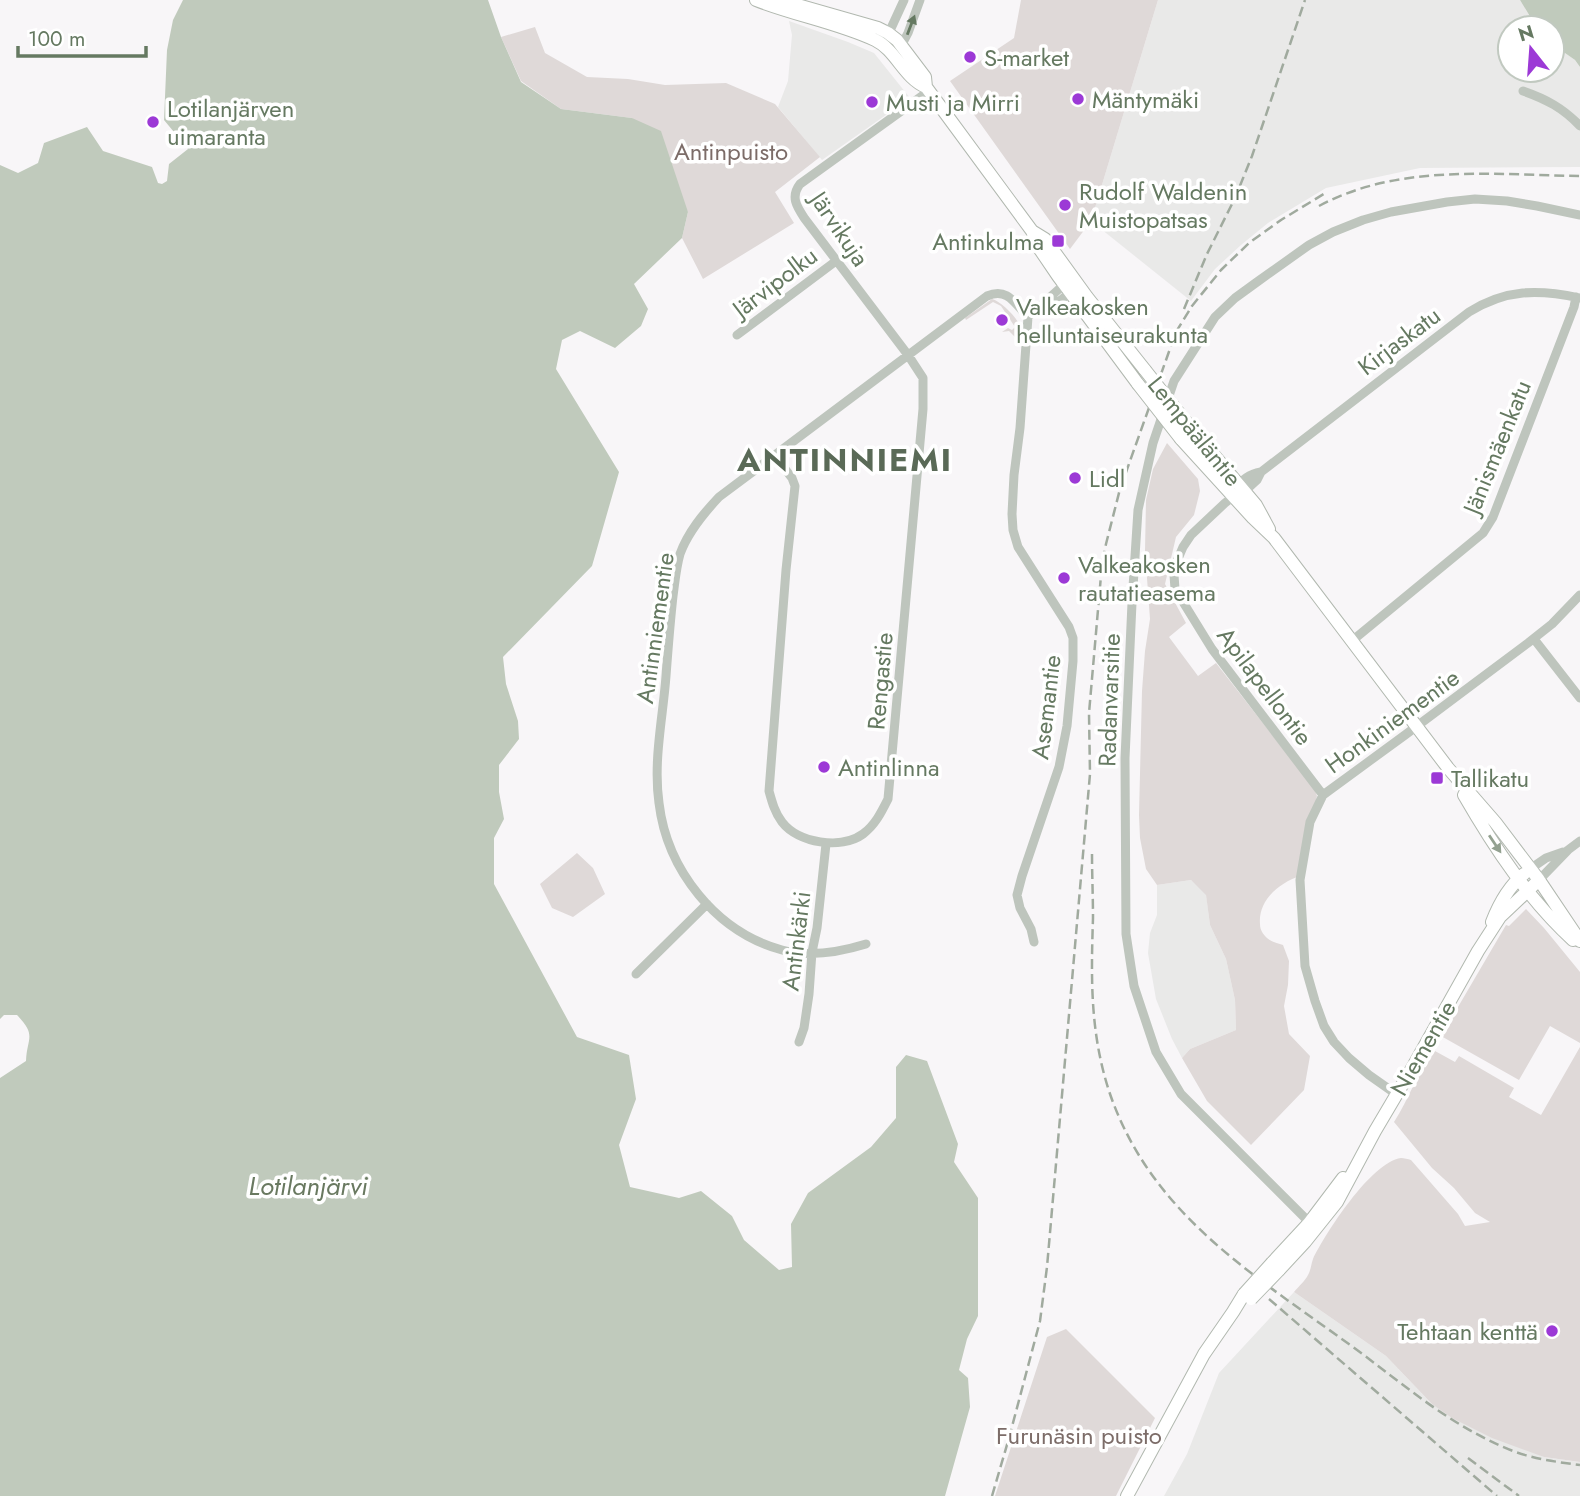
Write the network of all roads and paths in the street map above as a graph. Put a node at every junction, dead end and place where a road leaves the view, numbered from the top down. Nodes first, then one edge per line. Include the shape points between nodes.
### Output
1 (756, 0) edge
2 (780, 0) edge
3 (904, 0) edge
4 (918, 1) edge
5 (888, 33) junction
6 (897, 50) junction
7 (928, 89) junction
8 (1523, 91) dead end
9 (1580, 126) edge
10 (1580, 215) edge
11 (836, 261) junction
12 (1069, 285) junction
13 (1578, 297) edge
14 (1028, 317) junction
15 (737, 335) dead end
16 (908, 355) junction
17 (775, 456) junction
18 (1239, 491) junction
19 (1580, 595) edge
20 (1534, 639) junction
21 (1353, 640) junction
22 (1580, 698) edge
23 (1417, 726) junction
24 (1448, 768) junction
25 (1323, 794) junction
26 (1580, 841) edge
27 (826, 844) junction
28 (1568, 850) junction
29 (1530, 869) junction
30 (1519, 878) junction
31 (1539, 880) junction
32 (1528, 890) junction
33 (707, 904) junction
34 (1580, 941) edge
35 (1034, 942) dead end
36 (1483, 942) junction
37 (866, 944) dead end
38 (1580, 947) edge
39 (812, 952) junction
40 (636, 974) dead end
41 (799, 1042) dead end
42 (1396, 1094) junction
43 (1316, 1222) junction
44 (1127, 1496) edge

1 - 6 main road, Lempääläntie
2 - 5 main road, Lempääläntie
3 - 5 street
6 -> 4 street
5 - 6 main road, Lempääläntie
6 - 7 main road, Lempääläntie via 925,77
7 - 11 street, Järvikuja via 795,190 797,208
7 - 12 main road, Lempääläntie via 1032,231 1045,239
8 - 9 street via 1549,101
10 - 43 street, Radanvarsitie via 1507,201 1475,200 1391,212 1333,232 1214,317 1174,381 1153,443 1138,510 1125,758 1126,934 1134,986 1156,1052 1181,1094
11 - 15 street, Järvipolku
11 - 16 street, Järvikuja
12 - 14 street
12 - 18 main road, Lempääläntie, bridge via 1087,297
12 - 18 main road, Lempääläntie, bridge via 1181,439
13 - 18 street, Kirjaskatu via 1518,293 1469,312
13 - 21 street, Jänismäenkatu via 1483,533
14 - 16 street, Antinniementie via 1007,295 994,293
14 - 35 street, Asemantie via 1013,530 1018,547 1073,638 1067,726 1059,766 1017,895
16 - 17 street, Antinniementie
16 - 27 street, Rengastie via 923,378 923,410 888,799 861,836
17 - 27 street via 796,486 769,792 783,824
17 - 33 street, Antinniementie via 701,515 676,575 657,769 659,802 678,865
18 - 21 main road, Lempääläntie via 1253,519 1274,538
18 - 25 street, Apilapellontie via 1191,534 1177,561 1175,589 1212,649
19 - 20 street, Honkiniementie
20 - 22 street
20 - 23 street, Honkiniementie
21 - 23 main road, Lempääläntie
23 - 24 main road, Lempääläntie
23 - 25 street, Honkiniementie
24 - 29 main road, Lempääläntie
24 -> 30 main road, Lempääläntie
25 - 42 street, Honkiniementie via 1310,822 1300,880 1305,966 1324,1026 1334,1042
26 - 28 street
27 - 39 street, Antinkärki
28 - 29 street
28 - 31 street
29 - 30 main road, Niementie
29 - 31 main road, Lempääläntie
30 - 32 main road, Lempääläntie
30 - 36 main road, Niementie via 1499,904
31 - 32 main road, Niementie
31 - 34 main road, Lempääläntie
32 - 36 main road, Niementie via 1500,917
32 - 38 main road, Lempääläntie
33 - 39 street, Antinniementie via 758,941 783,950
33 - 40 street
36 - 42 main road, Niementie
37 - 39 street, Antinniementie
39 - 41 street, Antinkärki
42 - 43 main road, Niementie
43 - 44 main road, Niementie, bridge via 1233,1312 1204,1354

